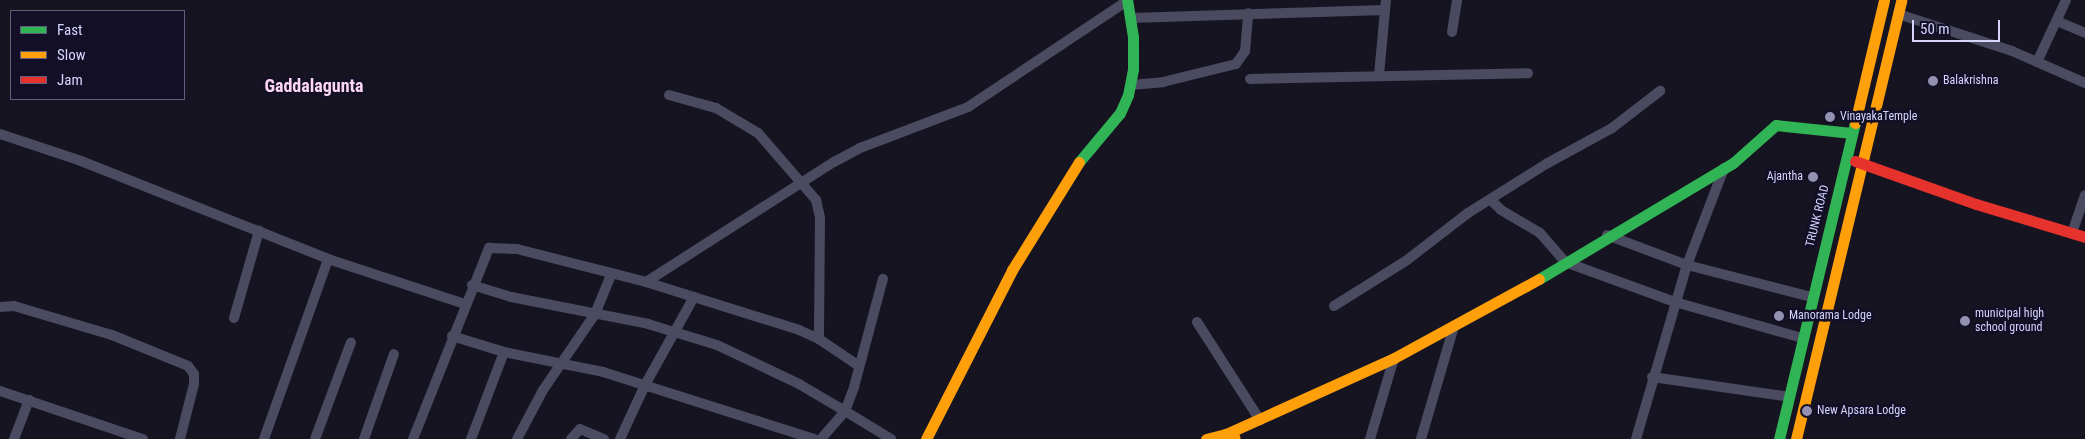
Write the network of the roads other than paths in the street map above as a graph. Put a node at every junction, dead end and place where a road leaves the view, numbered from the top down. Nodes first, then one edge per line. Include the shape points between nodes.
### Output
1 (1127, 0) edge
2 (1456, 0) edge
3 (1884, 0) edge
4 (1901, 0) edge
5 (2066, 0) edge
6 (1386, 5) edge
7 (1248, 13) junction
8 (1898, 14) junction
9 (1130, 18) junction
10 (2057, 20) junction
11 (1452, 32) dead end
12 (2085, 33) edge
13 (2037, 62) junction
14 (1528, 73) dead end
15 (1379, 75) junction
16 (1250, 79) dead end
17 (2085, 83) edge
18 (1131, 85) junction
19 (1660, 90) dead end
20 (669, 95) dead end
21 (1852, 133) junction
22 (1, 137) edge
23 (1846, 160) junction
24 (1864, 162) junction
25 (1724, 168) junction
26 (800, 184) junction
27 (2085, 195) edge
28 (1491, 200) junction
29 (259, 231) junction
30 (2072, 232) junction
31 (1607, 235) junction
32 (2085, 237) edge
33 (328, 259) junction
34 (1565, 262) junction
35 (1687, 265) junction
36 (611, 275) junction
37 (883, 279) dead end
38 (646, 282) junction
39 (472, 285) junction
40 (694, 297) junction
41 (1812, 297) junction
42 (1676, 302) junction
43 (465, 304) junction
44 (1334, 306) dead end
45 (0, 307) edge
46 (595, 314) junction
47 (234, 318) dead end
48 (1198, 322) dead end
49 (1454, 326) junction
50 (675, 331) junction
51 (452, 336) junction
52 (1802, 338) junction
53 (819, 339) junction
54 (351, 342) dead end
55 (504, 352) junction
56 (394, 354) dead end
57 (1394, 358) junction
58 (563, 362) junction
59 (859, 366) junction
60 (1652, 377) junction
61 (645, 385) junction
62 (0, 391) edge
63 (1790, 398) junction
64 (29, 400) junction
65 (845, 411) junction
66 (1260, 420) junction
67 (113, 434) edge
68 (1226, 434) junction
69 (14, 439) edge
70 (143, 439) edge
71 (180, 439) edge
72 (264, 439) edge
73 (314, 439) edge
74 (364, 439) edge
75 (414, 439) edge
76 (471, 439) edge
77 (517, 439) edge
78 (571, 439) edge
79 (604, 439) edge
80 (620, 439) edge
81 (814, 439) edge
82 (821, 439) edge
83 (892, 439) edge
84 (926, 439) edge
85 (1206, 439) edge
86 (1238, 439) edge
87 (1370, 439) edge
88 (1421, 439) edge
89 (1636, 439) edge
90 (1780, 439) edge
91 (1796, 439) edge

1 - 9 street
1 - 26 street via 968,107 860,148
2 - 11 street
3 - 21 street, TRUNK ROAD
4 - 8 street
5 - 10 street
6 - 7 street
6 - 15 street
7 - 9 street
7 - 18 street via 1246,51 1236,64 1163,82
8 - 13 street
8 - 24 street
9 - 18 street via 1133,37
10 - 12 street
10 - 13 street
13 - 17 street
14 - 15 street
15 - 16 street
18 - 84 street via 1120,113 1095,140 1012,270
19 - 28 street via 1612,128 1546,164
20 - 26 street via 716,108 752,129
21 - 23 street, TRUNK ROAD
21 - 25 street via 1776,125
22 - 29 street via 82,161
23 - 24 street
23 - 41 street, TRUNK ROAD
24 - 30 street via 1976,204
24 - 91 street
25 - 31 street
25 - 35 street
26 - 38 street
26 - 53 street via 816,200 820,218
27 - 30 street
28 - 34 street via 1500,210 1540,233
28 - 44 street
29 - 33 street
29 - 47 street
30 - 32 street
31 - 34 street
31 - 35 street
33 - 43 street
33 - 72 street
34 - 42 street
34 - 49 street
35 - 41 street
35 - 42 street
36 - 38 street
36 - 39 street via 500,246 489,248
36 - 46 street
37 - 59 street
38 - 40 street
39 - 43 street
39 - 46 street via 511,297
40 - 50 street
40 - 53 street
41 - 52 street, TRUNK ROAD
42 - 52 street
42 - 60 street
43 - 51 street
45 - 71 street via 14,306 112,336 188,366 194,374 194,384
46 - 50 street
46 - 58 street
48 - 66 street
49 - 57 street
49 - 88 street
50 - 61 street
50 - 65 street via 758,363
51 - 55 street
51 - 75 street
52 - 63 street, TRUNK ROAD
53 - 59 street
54 - 73 street
55 - 58 street
55 - 76 street
56 - 74 street
57 - 66 street
57 - 87 street
58 - 61 street
58 - 77 street via 539,397
59 - 65 street
60 - 63 street
60 - 89 street
61 - 80 street
61 - 81 street
62 - 64 street
63 - 90 street, TRUNK ROAD
64 - 67 street
64 - 69 street
65 - 82 street
65 - 83 street
66 - 68 street
67 - 70 street
68 - 85 street
68 - 86 street
78 - 79 street via 580,429

